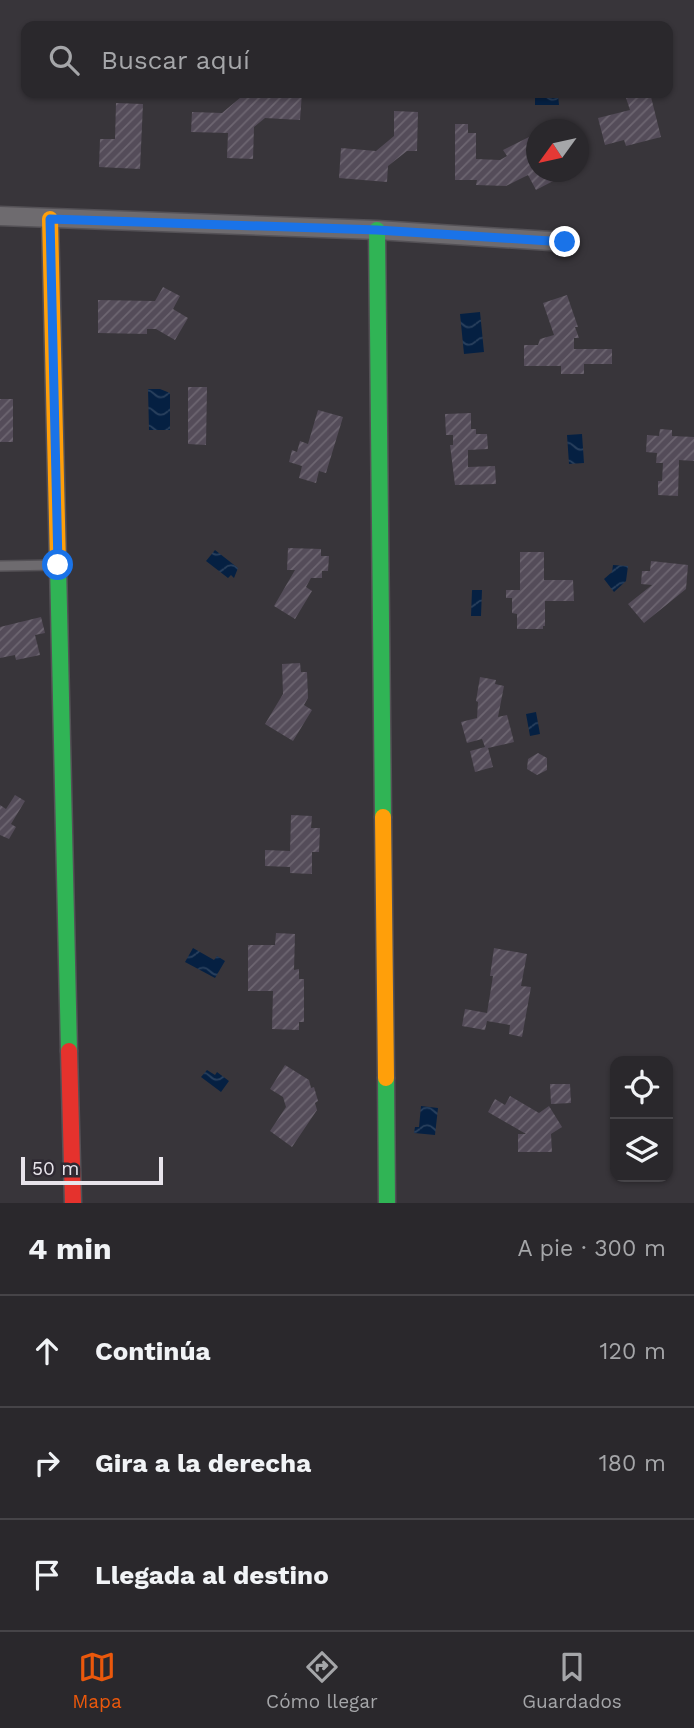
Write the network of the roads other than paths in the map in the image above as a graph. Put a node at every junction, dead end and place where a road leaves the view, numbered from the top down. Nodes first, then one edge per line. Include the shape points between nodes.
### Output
1 (0, 216) edge
2 (50, 219) junction
3 (377, 230) junction
4 (565, 242) dead end
5 (58, 565) junction
6 (0, 566) edge
7 (73, 1203) edge
8 (387, 1203) edge

1 - 2 street
2 - 3 street
2 - 5 street
3 - 4 street
3 - 8 street
5 - 6 lane
5 - 7 street

